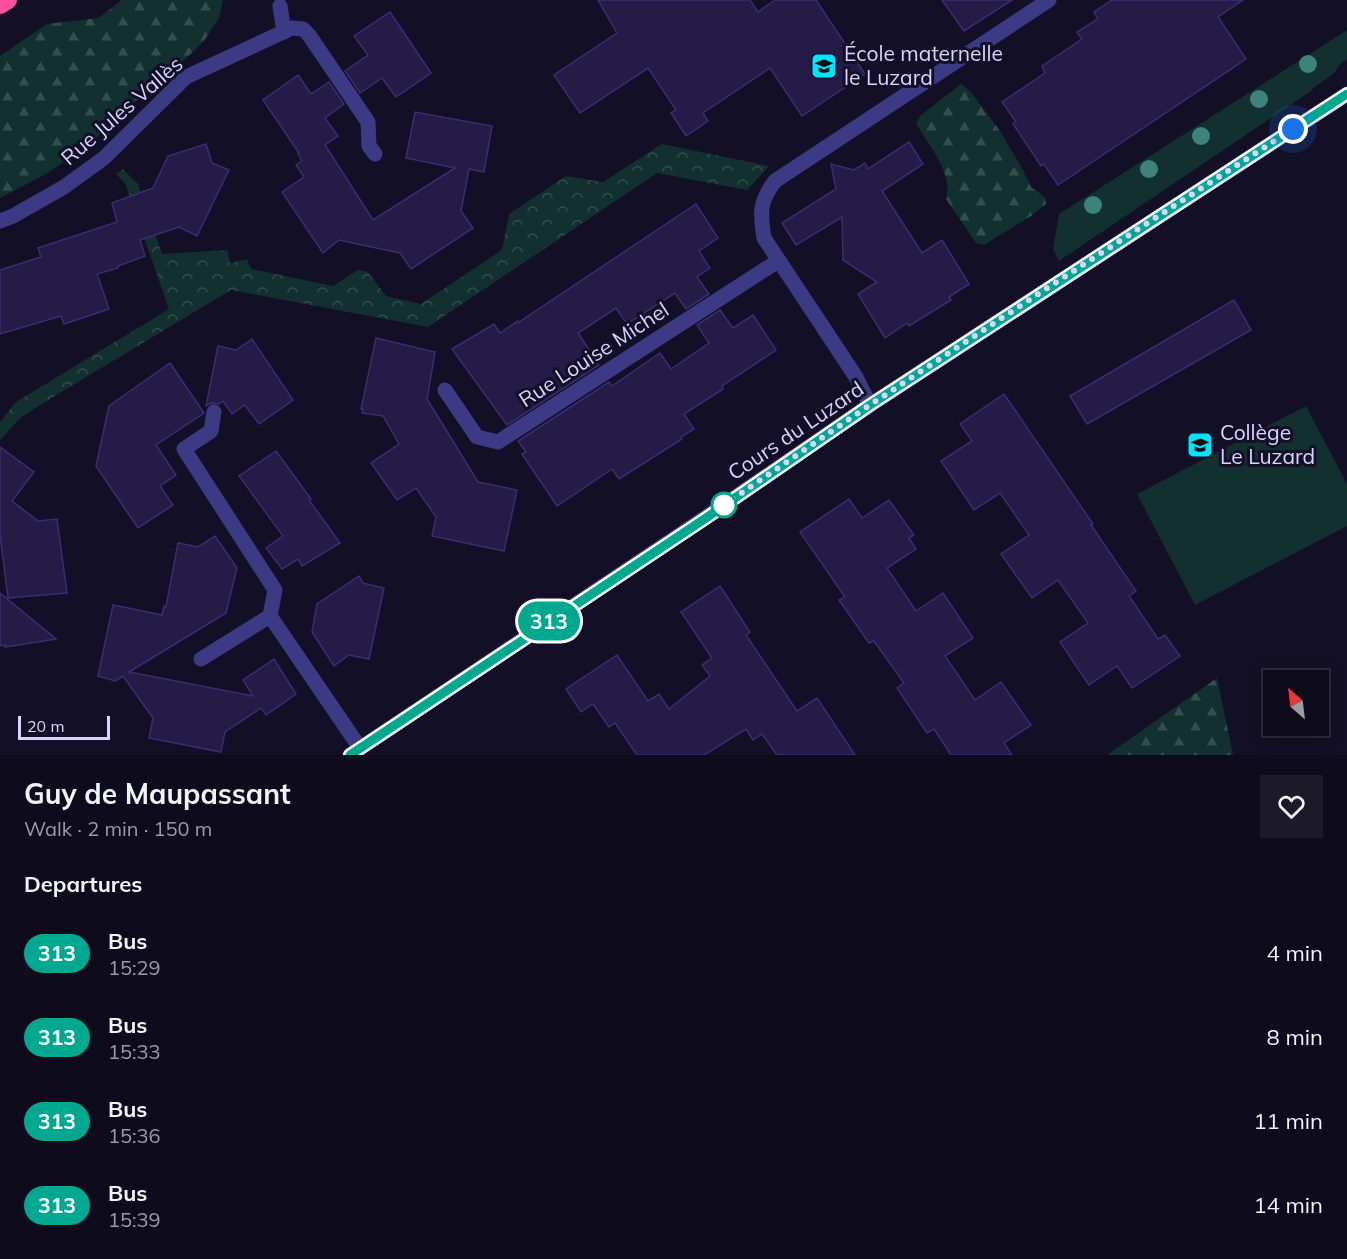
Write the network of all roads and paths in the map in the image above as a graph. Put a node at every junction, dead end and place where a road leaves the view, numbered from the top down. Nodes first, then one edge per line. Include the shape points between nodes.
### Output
1 (8, 0) edge
2 (1049, 0) edge
3 (0, 5) edge
4 (280, 6) dead end
5 (284, 32) junction
6 (1347, 94) edge
7 (1347, 105) edge
8 (375, 154) dead end
9 (1238, 165) junction
10 (0, 221) edge
11 (778, 261) junction
12 (445, 390) dead end
13 (870, 405) junction
14 (214, 412) dead end
15 (270, 616) junction
16 (201, 659) dead end
17 (355, 752) edge

1 - 3 highway
2 - 11 street via 775,181 765,195 760,215 765,238
4 - 5 street
5 - 8 street via 303,29 309,35 368,122 369,146
5 - 10 street, Rue Jules Vallès via 186,77 104,158 64,187
6 - 9 street, Cours du Luzard
7 - 9 street, Cours du Luzard
9 - 13 street, Cours du Luzard
11 - 12 street, Rue Louise Michel via 498,442 477,437
11 - 13 street via 856,377
13 - 17 street, Cours du Luzard
14 - 15 street via 211,431 184,449 275,590
15 - 16 street
15 - 17 street

